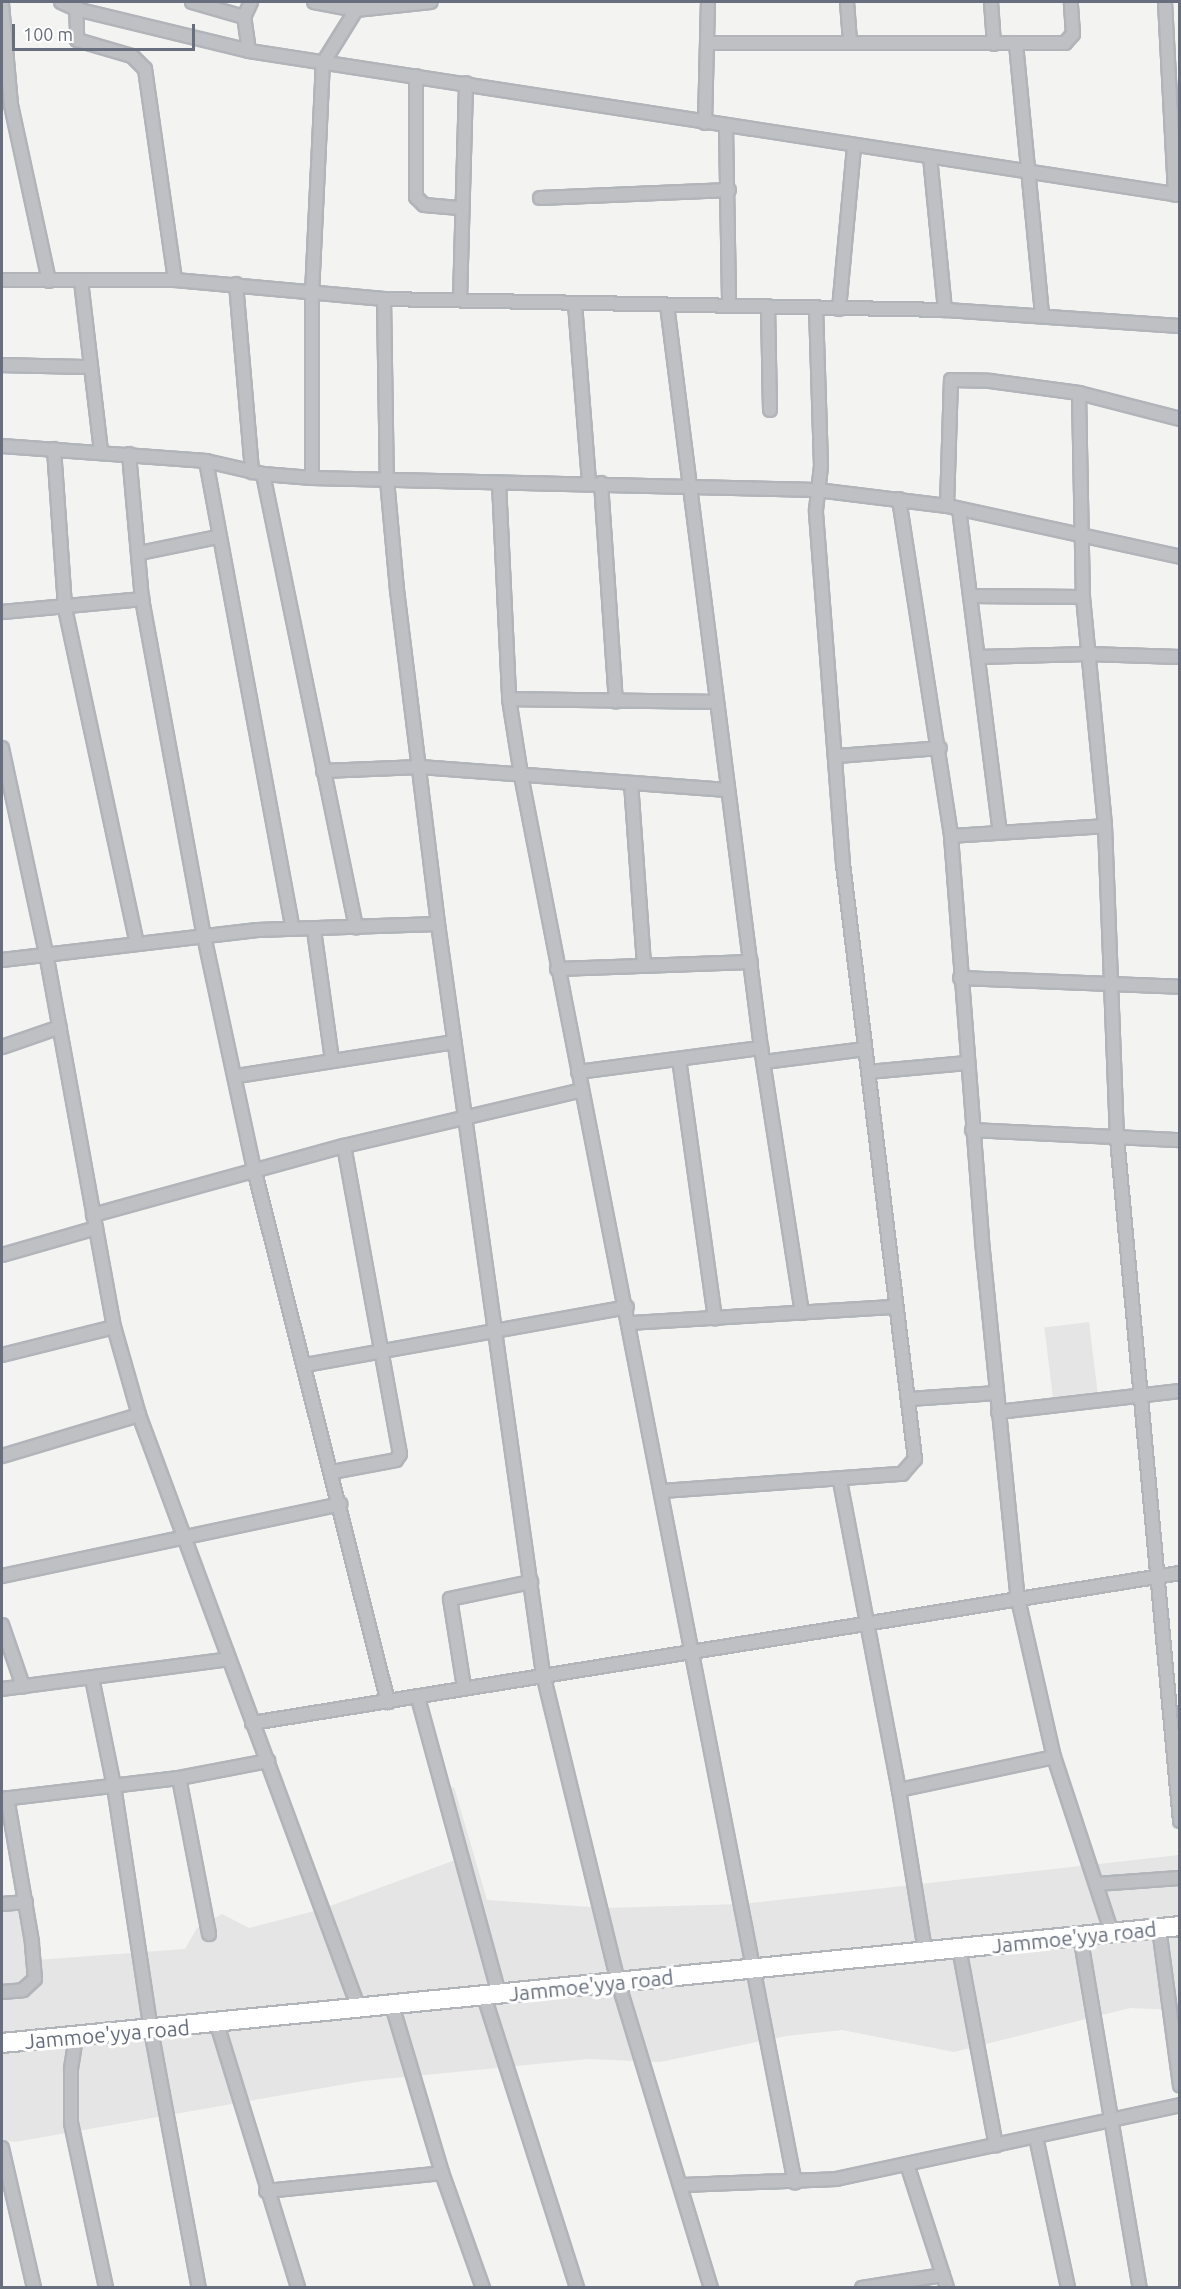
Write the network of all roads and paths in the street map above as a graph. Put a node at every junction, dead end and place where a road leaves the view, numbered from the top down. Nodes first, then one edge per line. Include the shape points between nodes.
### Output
1 (61, 2) edge
2 (192, 2) edge
3 (251, 2) edge
4 (314, 2) edge
5 (431, 2) edge
6 (708, 2) edge
7 (847, 2) edge
8 (991, 2) edge
9 (1071, 2) edge
10 (1165, 2) edge
11 (2, 4) edge
12 (76, 5) edge
13 (356, 6) edge
14 (244, 17) junction
15 (850, 42) junction
16 (708, 43) junction
17 (994, 44) junction
18 (1016, 44) junction
19 (249, 51) junction
20 (1174, 59) edge
21 (322, 63) junction
22 (416, 76) junction
23 (466, 84) junction
24 (6, 106) edge
25 (705, 123) junction
26 (726, 127) junction
27 (854, 146) junction
28 (930, 157) junction
29 (1029, 172) junction
30 (729, 190) junction
31 (1177, 195) edge
32 (540, 198) dead end
33 (462, 208) junction
34 (2, 280) edge
35 (175, 280) junction
36 (49, 281) junction
37 (81, 281) junction
38 (236, 284) junction
39 (312, 294) junction
40 (384, 299) junction
41 (460, 300) junction
42 (575, 304) junction
43 (667, 305) junction
44 (729, 305) junction
45 (768, 306) junction
46 (816, 308) junction
47 (839, 309) junction
48 (945, 310) junction
49 (1042, 314) junction
50 (1179, 326) edge
51 (2, 365) edge
52 (90, 367) junction
53 (1078, 393) junction
54 (770, 410) dead end
55 (1179, 419) edge
56 (2, 446) edge
57 (54, 449) junction
58 (101, 452) junction
59 (129, 454) junction
60 (206, 461) junction
61 (257, 473) junction
62 (312, 478) junction
63 (387, 480) junction
64 (499, 483) junction
65 (595, 483) junction
66 (691, 484) junction
67 (817, 490) junction
68 (899, 499) junction
69 (953, 507) junction
70 (218, 537) junction
71 (1080, 538) junction
72 (140, 553) junction
73 (1179, 557) edge
74 (970, 597) junction
75 (1083, 597) junction
76 (142, 599) junction
77 (65, 608) junction
78 (2, 612) edge
79 (1088, 654) junction
80 (978, 657) junction
81 (1179, 657) edge
82 (509, 699) junction
83 (616, 701) junction
84 (717, 702) junction
85 (2, 748) edge
86 (940, 748) junction
87 (837, 756) junction
88 (420, 767) junction
89 (323, 771) junction
90 (521, 775) junction
91 (6, 779) edge
92 (631, 783) junction
93 (727, 790) junction
94 (1105, 826) junction
95 (1000, 832) junction
96 (951, 836) junction
97 (438, 924) junction
98 (356, 928) junction
99 (293, 929) junction
100 (314, 930) junction
101 (204, 936) junction
102 (137, 943) junction
103 (46, 953) junction
104 (2, 960) edge
105 (751, 962) junction
106 (644, 965) junction
107 (557, 969) junction
108 (960, 978) junction
109 (1112, 986) junction
110 (1179, 987) edge
111 (60, 1027) junction
112 (454, 1042) junction
113 (2, 1047) edge
114 (761, 1048) junction
115 (865, 1049) junction
116 (679, 1059) junction
117 (332, 1060) junction
118 (764, 1062) junction
119 (967, 1063) junction
120 (578, 1072) junction
121 (868, 1072) junction
122 (237, 1076) junction
123 (582, 1090) junction
124 (467, 1119) junction
125 (972, 1130) junction
126 (1117, 1138) junction
127 (1179, 1140) edge
128 (344, 1146) junction
129 (254, 1169) junction
130 (93, 1215) junction
131 (96, 1228) junction
132 (2, 1255) edge
133 (627, 1307) junction
134 (895, 1307) junction
135 (802, 1313) junction
136 (716, 1319) junction
137 (630, 1323) junction
138 (114, 1327) junction
139 (495, 1333) junction
140 (381, 1352) junction
141 (2, 1355) edge
142 (305, 1365) junction
143 (1179, 1391) edge
144 (997, 1393) junction
145 (1142, 1396) junction
146 (909, 1399) junction
147 (998, 1412) junction
148 (139, 1415) junction
149 (2, 1456) edge
150 (332, 1472) junction
151 (840, 1481) junction
152 (662, 1491) junction
153 (340, 1504) junction
154 (185, 1540) junction
155 (1179, 1573) edge
156 (2, 1576) edge
157 (1155, 1578) junction
158 (531, 1582) junction
159 (1018, 1599) junction
160 (868, 1623) junction
161 (2, 1625) edge
162 (694, 1653) junction
163 (228, 1659) junction
164 (543, 1674) junction
165 (92, 1678) junction
166 (23, 1686) junction
167 (464, 1687) junction
168 (2, 1689) edge
169 (418, 1698) junction
170 (388, 1702) junction
171 (252, 1723) junction
172 (1054, 1757) junction
173 (268, 1761) junction
174 (179, 1778) junction
175 (114, 1786) junction
176 (899, 1790) junction
177 (4, 1798) edge
178 (1179, 1821) edge
179 (1179, 1878) edge
180 (1096, 1884) junction
181 (26, 1902) junction
182 (2, 1905) edge
183 (1179, 1926) edge
184 (1159, 1928) junction
185 (1112, 1933) junction
186 (209, 1934) dead end
187 (1080, 1935) junction
188 (959, 1948) junction
189 (925, 1951) junction
190 (754, 1969) junction
191 (618, 1982) junction
192 (2, 1992) edge
193 (491, 1995) junction
194 (392, 2005) junction
195 (359, 2009) junction
196 (217, 2024) junction
197 (151, 2030) junction
198 (76, 2037) junction
199 (2, 2043) edge
200 (1179, 2086) edge
201 (1179, 2105) edge
202 (1112, 2120) junction
203 (1036, 2137) junction
204 (996, 2146) junction
205 (2, 2148) edge
206 (907, 2164) junction
207 (442, 2173) junction
208 (795, 2183) junction
209 (683, 2186) junction
210 (266, 2191) junction
211 (943, 2275) junction
212 (34, 2288) edge
213 (106, 2288) edge
214 (199, 2288) edge
215 (298, 2288) edge
216 (483, 2288) edge
217 (577, 2288) edge
218 (711, 2288) edge
219 (862, 2288) edge
220 (947, 2288) edge
221 (1068, 2288) edge
222 (1140, 2288) edge

1 - 12 street
2 - 14 street
3 - 14 street
4 - 13 street
5 - 13 street
6 - 16 street
7 - 15 street
8 - 17 street
9 - 18 street via 1071,40
10 - 20 street
11 - 24 street
12 - 19 street
12 - 35 street via 77,40 132,57 145,69
13 - 21 street
14 - 19 street
15 - 16 street
15 - 17 street
16 - 25 street
17 - 18 street
18 - 29 street
19 - 21 street
20 - 31 street
21 - 22 street
21 - 39 street
22 - 23 street
22 - 33 street via 416,197 424,205
23 - 25 street
23 - 33 street
24 - 36 street
25 - 26 street
26 - 27 street
26 - 30 street
27 - 28 street
27 - 47 street
28 - 29 street
28 - 48 street
29 - 31 street
29 - 49 street
30 - 32 street
30 - 44 street
33 - 41 street
34 - 36 street
35 - 37 street
35 - 38 street
36 - 37 street
37 - 52 street
38 - 39 street
38 - 61 street
39 - 40 street
39 - 62 street
40 - 41 street
40 - 63 street
41 - 42 street
42 - 43 street
42 - 65 street
43 - 44 street
43 - 66 street
44 - 45 street
45 - 46 street
45 - 54 street
46 - 47 street
46 - 67 street via 821,466
47 - 48 street
48 - 49 street
49 - 50 street
51 - 52 street
52 - 58 street
53 - 55 street
53 - 69 street via 951,380
53 - 71 street
56 - 57 street
57 - 58 street
57 - 77 street
58 - 59 street
59 - 60 street
59 - 72 street
60 - 61 street
60 - 70 street
61 - 62 street
61 - 89 street
62 - 63 street
63 - 64 street
63 - 88 street
64 - 65 street
64 - 82 street
65 - 66 street
65 - 83 street
66 - 67 street
66 - 84 street
67 - 68 street
67 - 87 street
68 - 69 street
68 - 86 street
69 - 71 street
69 - 74 street
70 - 72 street
70 - 99 street
71 - 73 street
71 - 75 street
72 - 76 street
74 - 75 street
74 - 80 street
75 - 79 street
76 - 77 street
76 - 101 street
77 - 78 street
77 - 102 street
79 - 80 street
79 - 81 street
79 - 94 street
80 - 95 street
82 - 83 street
82 - 90 street
83 - 84 street
84 - 93 street
85 - 91 street
86 - 87 street
86 - 96 street
87 - 115 street via 847,901
88 - 89 street
88 - 90 street
88 - 97 street
89 - 98 street
90 - 92 street
90 - 107 street
91 - 103 street
92 - 93 street
92 - 106 street
93 - 105 street
94 - 95 street
94 - 109 street
95 - 96 street
96 - 108 street
97 - 98 street
97 - 112 street
98 - 100 street
99 - 100 street
99 - 101 street
100 - 117 street
101 - 102 street
101 - 122 street
102 - 103 street
103 - 104 street
103 - 111 street
105 - 106 street
105 - 114 street
106 - 107 street
107 - 120 street
108 - 109 street
108 - 119 street
109 - 110 street
109 - 126 street
111 - 113 street
111 - 130 street
112 - 117 street
112 - 124 street
114 - 116 street
114 - 118 street
115 - 118 street
115 - 121 street
116 - 120 street
116 - 136 street
117 - 122 street
118 - 135 street
119 - 121 street
119 - 125 street
120 - 123 street
121 - 134 street
122 - 129 street
123 - 124 street
123 - 133 street
124 - 128 street
124 - 139 street
125 - 126 street
125 - 144 street
126 - 127 street
126 - 145 street
128 - 129 street
128 - 140 street
129 - 130 street
129 - 142 street
130 - 131 street
131 - 132 street
131 - 138 street
133 - 137 street
133 - 139 street
134 - 135 street
134 - 146 street
135 - 136 street
136 - 137 street
137 - 152 street
138 - 141 street
138 - 148 street
139 - 140 street
139 - 158 street
140 - 142 street
140 - 150 street via 399,1457
142 - 150 street
143 - 145 street
144 - 146 street
144 - 147 street
145 - 147 street
145 - 157 street
146 - 151 street via 914,1466 902,1474
147 - 159 street
148 - 149 street
148 - 154 street
150 - 153 street
151 - 152 street
151 - 160 street
152 - 162 street
153 - 154 street
153 - 170 street
154 - 156 street
154 - 163 street
155 - 157 street
157 - 159 street
157 - 178 street
158 - 164 street
158 - 167 street via 450,1599
159 - 160 street
159 - 172 street
160 - 162 street
160 - 176 street
161 - 166 street
162 - 164 street
162 - 190 street
163 - 165 street
163 - 171 street
164 - 167 street
164 - 191 street
165 - 166 street
165 - 175 street
166 - 168 street
167 - 169 street
169 - 170 street
169 - 193 street
170 - 171 street
171 - 173 street
172 - 176 street
172 - 180 street
173 - 174 street
173 - 195 street
174 - 175 street
174 - 186 street
175 - 177 street
175 - 197 street
176 - 189 street
177 - 181 street
179 - 180 street
180 - 185 street
181 - 182 street
181 - 192 street via 35,1979 23,1990
183 - 184 main road, Jammoe'yya road
184 - 185 main road, Jammoe'yya road
184 - 200 street
185 - 187 main road, Jammoe'yya road
187 - 188 main road, Jammoe'yya road
187 - 202 street
188 - 189 main road, Jammoe'yya road
188 - 204 street
189 - 190 main road, Jammoe'yya road
190 - 191 main road, Jammoe'yya road
190 - 208 street
191 - 193 main road, Jammoe'yya road
191 - 209 street
193 - 194 main road, Jammoe'yya road
193 - 217 street
194 - 195 main road, Jammoe'yya road
194 - 207 street
195 - 196 main road, Jammoe'yya road
196 - 197 main road, Jammoe'yya road
196 - 210 street
197 - 198 main road, Jammoe'yya road
197 - 214 street
198 - 199 main road, Jammoe'yya road
198 - 213 street via 71,2070 71,2122
201 - 202 street
202 - 203 street
202 - 222 street
203 - 204 street
203 - 221 street
204 - 206 street
205 - 212 street
206 - 208 street
206 - 211 street
207 - 210 street
207 - 216 street
208 - 209 street
209 - 218 street
210 - 215 street
211 - 219 street
211 - 220 street

